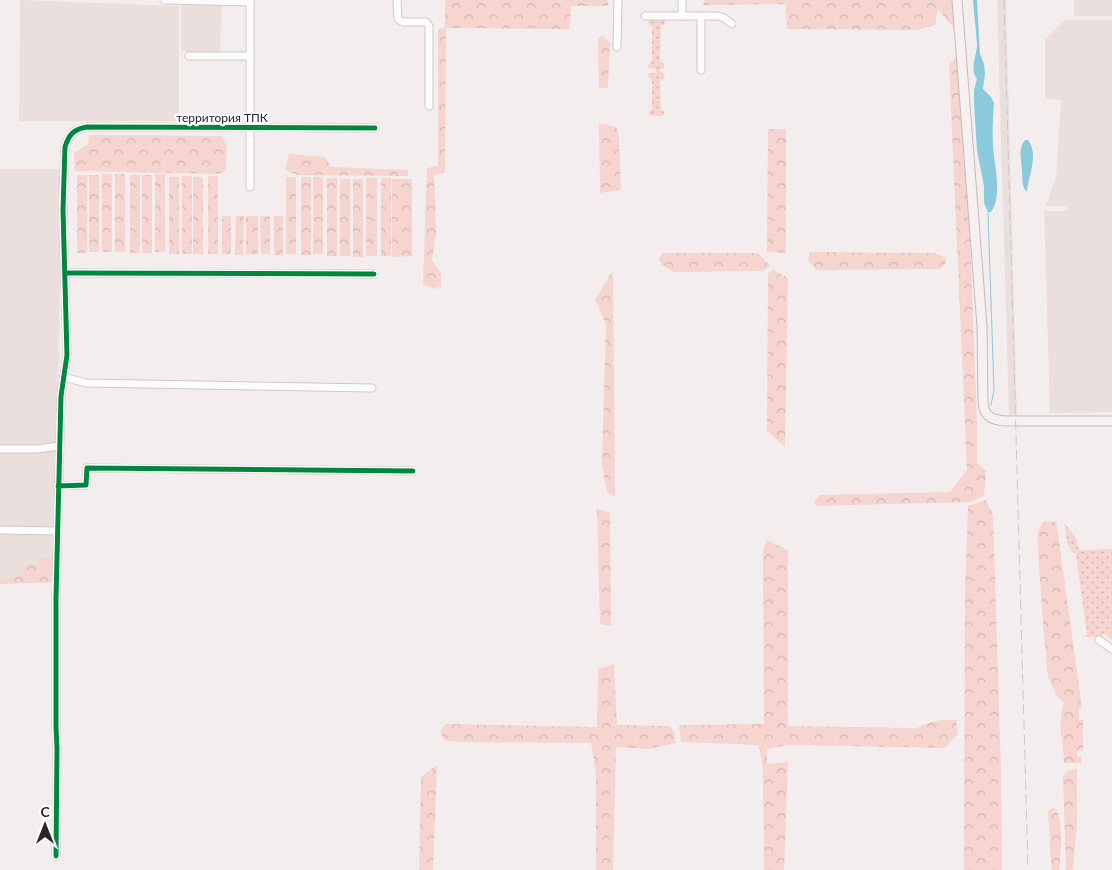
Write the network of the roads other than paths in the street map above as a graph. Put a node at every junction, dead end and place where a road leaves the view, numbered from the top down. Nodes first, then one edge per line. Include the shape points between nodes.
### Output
1 (164, 0) edge
2 (397, 0) edge
3 (618, 0) edge
4 (682, 0) edge
5 (957, 0) edge
6 (250, 1) edge
7 (646, 16) dead end
8 (682, 16) junction
9 (701, 16) junction
10 (732, 24) dead end
11 (617, 47) dead end
12 (189, 56) dead end
13 (250, 56) junction
14 (701, 70) dead end
15 (429, 106) dead end
16 (250, 127) junction
17 (375, 128) dead end
18 (250, 187) dead end
19 (66, 273) junction
20 (374, 274) dead end
21 (64, 377) junction
22 (372, 388) dead end
23 (1112, 421) edge
24 (59, 446) junction
25 (0, 450) edge
26 (413, 470) dead end
27 (58, 486) junction
28 (0, 530) edge
29 (58, 531) junction
30 (1099, 640) dead end
31 (1112, 649) edge
32 (56, 856) dead end

1 - 6 street
2 - 15 street via 398,19 426,22 429,26
3 - 11 street
4 - 8 street
5 - 23 main road via 982,326 983,409 993,422
6 - 13 street
7 - 8 street
8 - 9 street
9 - 10 street via 718,16
9 - 14 street
12 - 13 street
13 - 16 street
16 - 17 street, территория ТПК
16 - 18 street
16 - 19 street, территория ТПК via 87,127 71,133 65,147 64,170
19 - 20 street
19 - 21 street via 67,355
21 - 22 street via 86,383
21 - 24 street
24 - 25 street
24 - 27 street
26 - 27 street via 87,468 86,486
27 - 29 street
28 - 29 street
29 - 32 street
30 - 31 street

